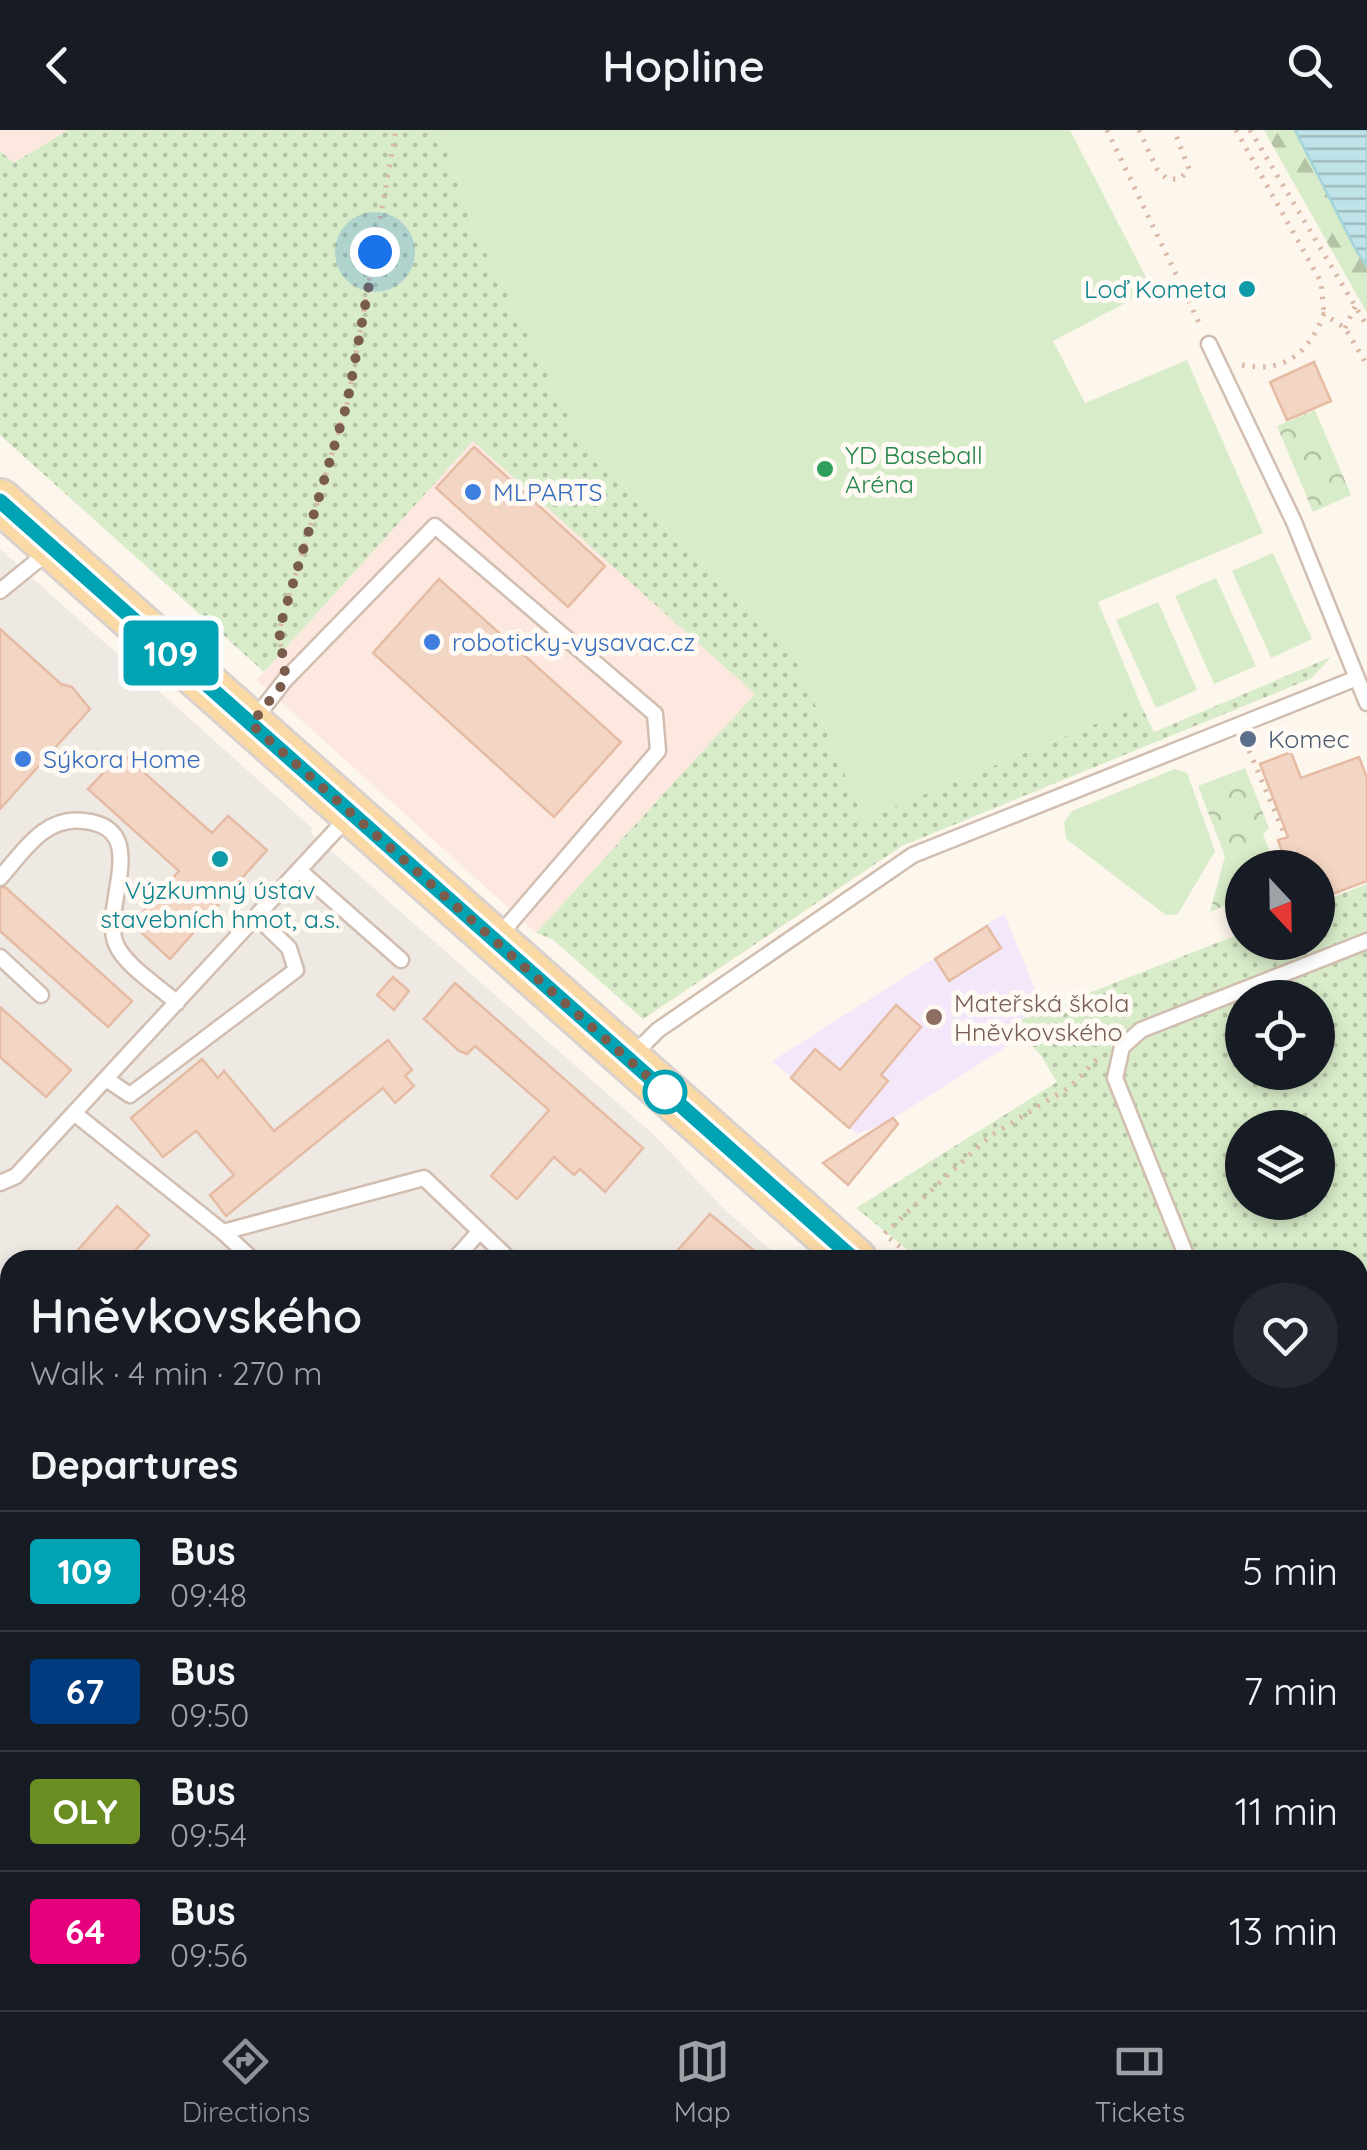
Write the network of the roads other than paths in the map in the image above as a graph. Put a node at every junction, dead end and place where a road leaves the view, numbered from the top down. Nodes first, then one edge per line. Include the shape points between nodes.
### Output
1 (1209, 344) road end
2 (0, 502) edge
3 (53, 548) junction
4 (0, 591) edge
5 (1357, 678) junction
6 (1367, 703) edge
7 (251, 724) junction
8 (351, 814) junction
9 (300, 871) junction
10 (0, 878) edge
11 (258, 918) junction
12 (494, 941) junction
13 (1367, 942) edge
14 (0, 957) edge
15 (401, 960) dead end
16 (41, 995) dead end
17 (178, 1002) junction
18 (629, 1060) junction
19 (106, 1079) junction
20 (74, 1112) junction
21 (0, 1183) edge
22 (223, 1232) junction
23 (479, 1232) junction
24 (243, 1250) edge
25 (463, 1250) edge
26 (499, 1250) edge
27 (843, 1250) edge
28 (1184, 1250) edge

1 - 5 lane via 1294,522
2 - 3 main road
3 - 4 lane
3 - 7 main road
5 - 6 lane
5 - 18 lane via 913,855 658,1030
7 - 8 main road
7 - 12 lane via 435,526 655,714 658,751
8 - 9 lane
8 - 12 main road
9 - 11 lane
9 - 15 lane
10 - 17 lane via 49,824 97,822 124,856 110,924 117,948
11 - 17 lane
11 - 19 lane via 289,948 296,970 130,1096
12 - 18 main road
13 - 28 lane via 1142,1030 1122,1047 1115,1078
14 - 16 lane
17 - 19 lane
18 - 27 main road
19 - 20 lane
20 - 21 lane via 16,1176
20 - 22 lane
22 - 23 lane via 424,1178
22 - 24 lane
23 - 25 lane
23 - 26 lane

